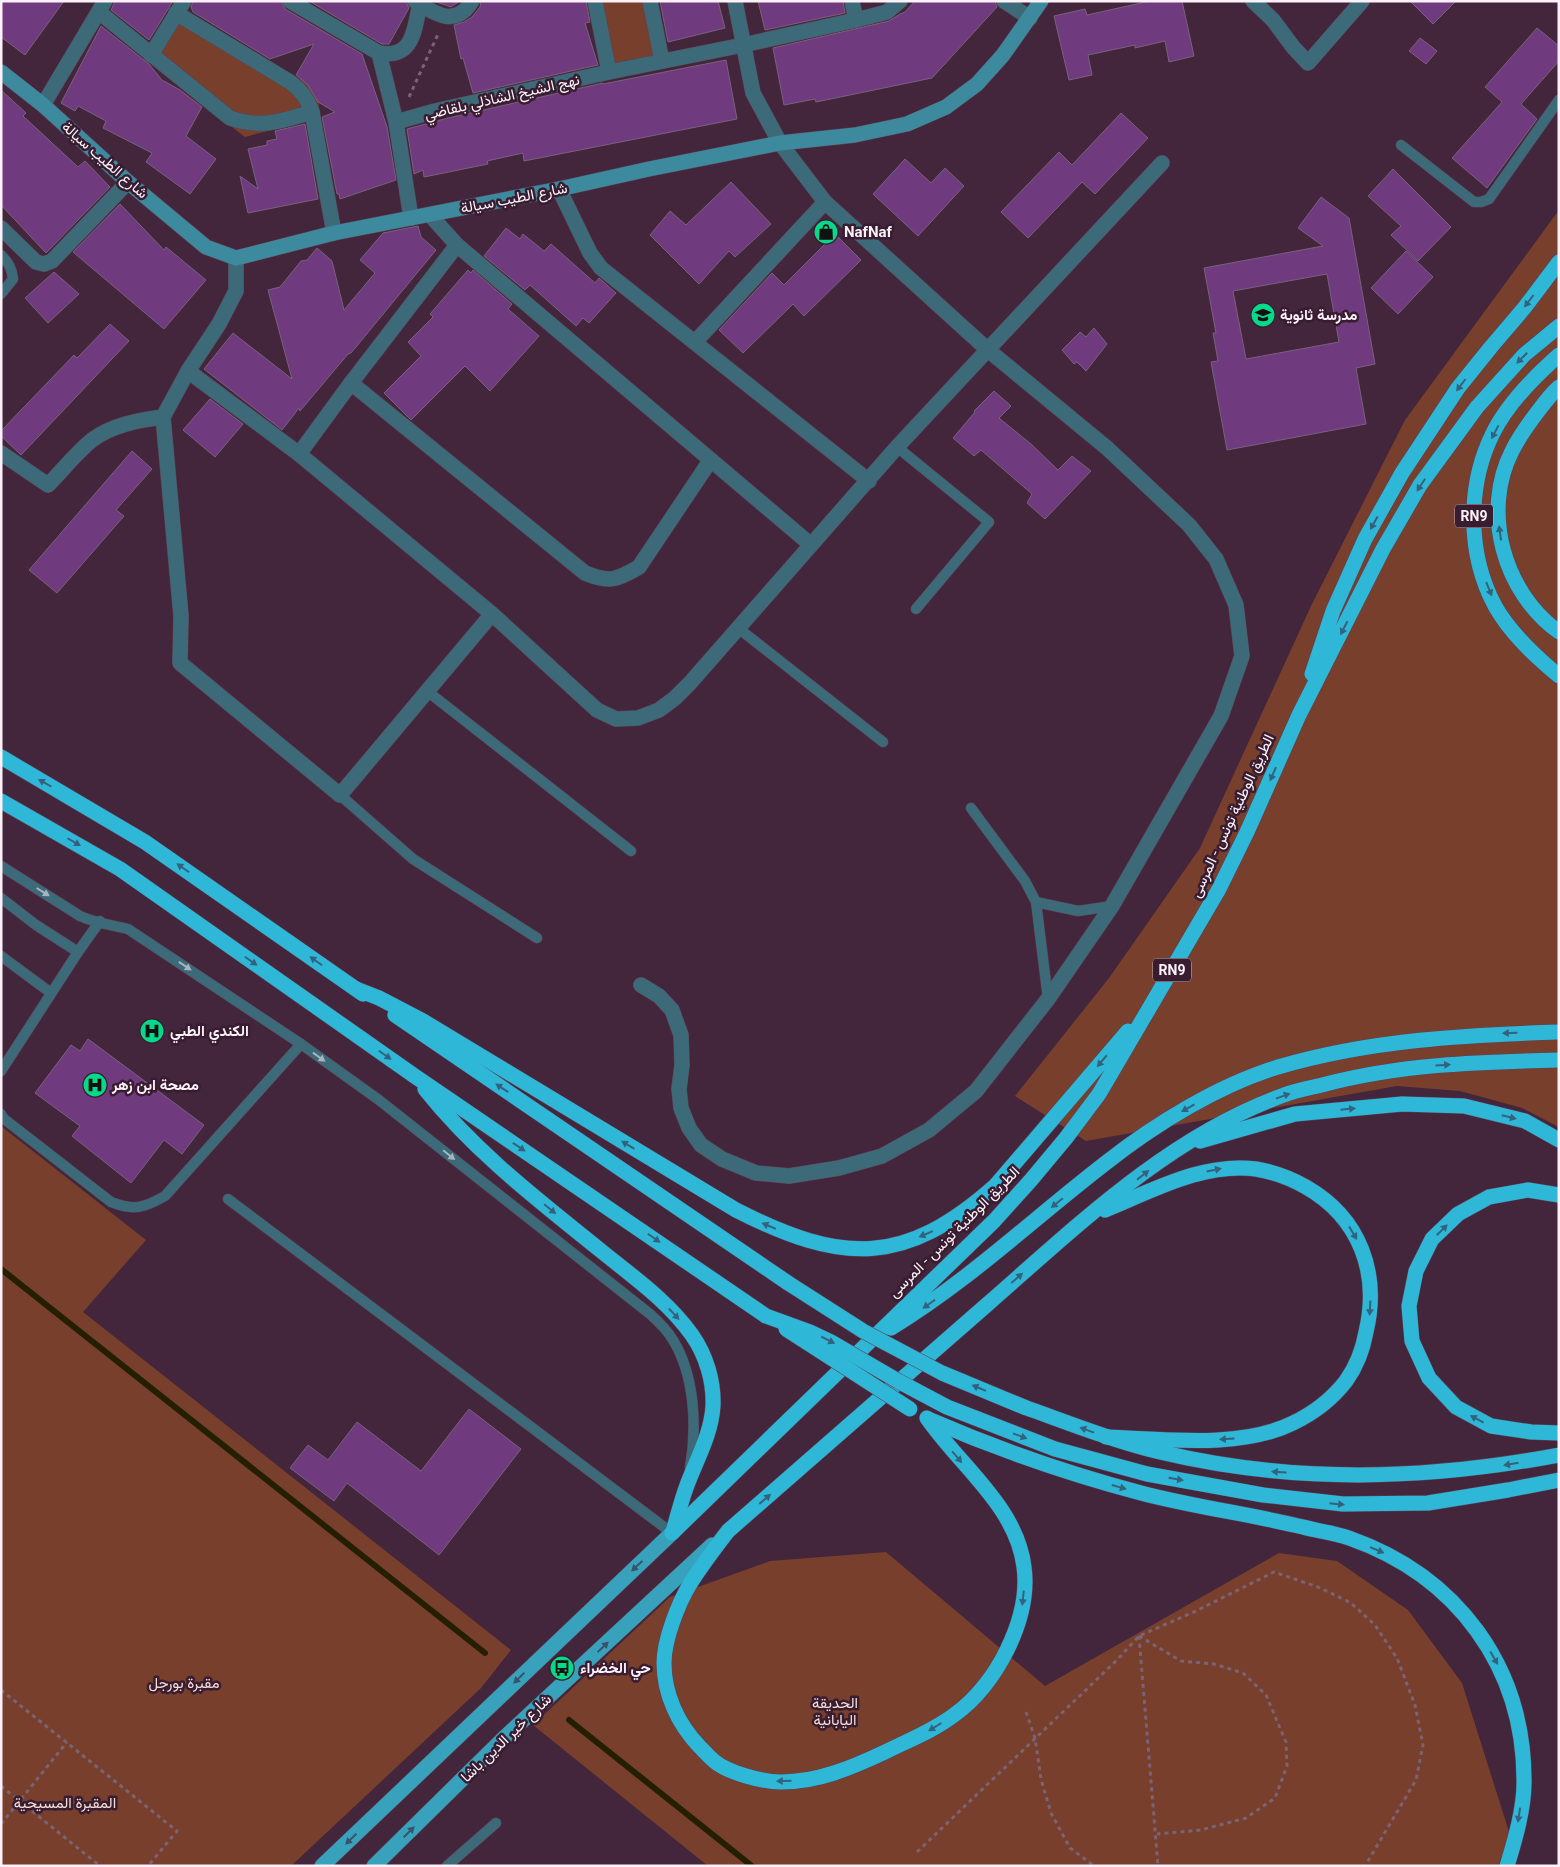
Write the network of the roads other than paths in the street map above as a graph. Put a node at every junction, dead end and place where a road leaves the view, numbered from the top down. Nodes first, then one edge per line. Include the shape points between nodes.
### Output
1 (290, 1) edge
2 (472, 1) edge
3 (595, 1) edge
4 (650, 1) edge
5 (735, 1) edge
6 (852, 1) edge
7 (900, 1) edge
8 (1004, 1) edge
9 (1041, 1) edge
10 (1253, 1) edge
11 (1362, 1) edge
12 (417, 3) edge
13 (102, 7) edge
14 (180, 7) edge
15 (1030, 18) junction
16 (856, 20) junction
17 (743, 45) junction
18 (379, 53) junction
19 (151, 55) junction
20 (662, 61) junction
21 (1, 72) edge
22 (609, 72) junction
23 (1559, 100) edge
24 (42, 105) junction
25 (312, 112) junction
26 (400, 121) junction
27 (780, 144) junction
28 (1401, 145) dead end
29 (1162, 163) dead end
30 (128, 182) junction
31 (559, 190) junction
32 (826, 202) junction
33 (430, 215) junction
34 (411, 218) junction
35 (1, 228) edge
36 (334, 233) junction
37 (457, 245) junction
38 (1, 256) edge
39 (236, 258) junction
40 (1559, 262) edge
41 (1, 294) edge
42 (1559, 326) edge
43 (695, 342) junction
44 (988, 350) junction
45 (1559, 355) edge
46 (188, 371) junction
47 (351, 382) junction
48 (1559, 387) edge
49 (163, 418) junction
50 (898, 447) junction
51 (1, 453) edge
52 (299, 454) junction
53 (710, 461) junction
54 (869, 481) junction
55 (810, 544) junction
56 (916, 609) dead end
57 (492, 614) junction
58 (738, 628) junction
59 (1559, 632) edge
60 (1559, 676) edge
61 (427, 692) junction
62 (1299, 715) junction
63 (883, 742) dead end
64 (1, 757) edge
65 (340, 795) junction
66 (1, 801) edge
67 (971, 808) dead end
68 (631, 851) dead end
69 (1, 866) edge
70 (1, 898) edge
71 (1036, 902) junction
72 (1112, 906) junction
73 (100, 921) junction
74 (537, 938) dead end
75 (78, 952) junction
76 (1, 956) edge
77 (641, 985) dead end
78 (356, 989) junction
79 (51, 994) junction
80 (1157, 997) junction
81 (1048, 998) junction
82 (1559, 1032) edge
83 (302, 1044) junction
84 (1559, 1060) edge
85 (1, 1071) edge
86 (416, 1077) junction
87 (1, 1114) edge
88 (1559, 1140) edge
89 (1181, 1145) junction
90 (1559, 1194) edge
91 (228, 1199) dead end
92 (1087, 1218) junction
93 (766, 1316) junction
94 (866, 1343) junction
95 (927, 1418) junction
96 (1559, 1433) edge
97 (1106, 1437) junction
98 (1559, 1455) edge
99 (1559, 1480) edge
100 (686, 1487) junction
101 (728, 1531) junction
102 (672, 1533) junction
103 (496, 1823) dead end
104 (322, 1866) edge
105 (374, 1866) edge
106 (447, 1866) edge
107 (1507, 1866) edge

1 - 18 street
2 - 12 street via 460,14 446,17
3 - 22 street
4 - 20 street
5 - 17 street
6 - 16 street
7 - 16 street, نهج الشيخ الشاذلي بلقاضي via 887,12
8 - 15 street
9 - 15 street, شارع الطيب سيالة
10 - 11 street via 1308,63
12 - 18 street via 411,41 399,52
13 - 19 street
13 - 24 street
14 - 19 street
14 - 25 street via 290,82 303,93
15 - 27 street, شارع الطيب سيالة via 1003,56 977,84 946,108 907,124 855,135
16 - 17 street, نهج الشيخ الشاذلي بلقاضي
17 - 20 street, نهج الشيخ الشاذلي بلقاضي
17 - 27 street via 753,93
18 - 26 street
19 - 25 street via 230,118 246,124 264,124
20 - 22 street, نهج الشيخ الشاذلي بلقاضي
21 - 24 street, شارع الطيب سيالة
22 - 26 street, نهج الشيخ الشاذلي بلقاضي
23 - 28 lane via 1489,199 1481,202 1474,202
24 - 30 street, شارع الطيب سيالة
25 - 36 street
26 - 34 street
27 - 31 street, شارع الطيب سيالة
27 - 32 street
29 - 44 street
30 - 35 street via 52,261 44,264 36,262
30 - 39 street, شارع الطيب سيالة via 206,246
31 - 33 street, شارع الطيب سيالة
31 - 43 street via 590,253 601,268
32 - 43 street
32 - 44 street
33 - 34 street, شارع الطيب سيالة
33 - 37 street
34 - 36 street, شارع الطيب سيالة
36 - 39 street, شارع الطيب سيالة
37 - 47 street
37 - 53 street
38 - 41 lane via 12,269 13,279
39 - 46 street via 236,291
40 -> 62 highway via 1458,388 1402,473 1365,539 1333,611
42 -> 62 highway, الطريق الوطنية تونس - المرسى / RN9 via 1524,356 1477,407 1420,485 1383,549
43 - 54 street
44 - 50 street
44 - 72 street via 1107,448 1189,525 1216,559 1236,605 1242,656 1221,716
45 -> 60 highway, RN9 via 1512,403 1494,432 1481,463 1474,499 1475,535 1481,569 1495,606 1519,638
46 - 49 street
46 - 52 street
47 - 52 street
47 - 53 street via 586,573 600,579 614,578 638,567
59 -> 48 highway, RN9 via 1526,600 1511,576 1498,518 1500,486 1511,452 1531,420
49 - 51 street via 118,427 92,440 48,485
49 - 65 street via 181,616 180,663
50 - 54 street
50 - 56 lane via 989,522
52 - 57 street
53 - 55 street
54 - 55 street
55 - 58 street
57 - 58 street via 597,710 616,719 638,718 659,710 675,698
57 - 61 street
58 - 63 lane
61 - 65 street
61 - 68 lane
62 -> 80 highway, الطريق الوطنية تونس - المرسى / RN9 via 1219,890
78 -> 64 highway via 146,842
65 - 74 lane via 413,859
66 -> 86 highway via 120,869
67 - 71 lane via 1025,881
69 -> 73 lane via 80,916
70 - 75 lane
71 - 72 lane via 1078,911
71 - 81 lane
72 - 81 street
73 - 75 lane
73 -> 83 lane via 128,929
75 - 79 lane
76 - 79 lane
77 - 81 street via 659,996 672,1010 680,1035 680,1108 701,1145 722,1160 756,1174 789,1176 839,1168 882,1156 928,1130 976,1091
80 -> 78 highway via 996,1186 978,1202 934,1231 890,1246 842,1249 818,1244 736,1210 423,1021
97 -> 78 highway, bridge via 942,1372 863,1331
79 - 85 lane
80 - 94 highway, الطريق الوطنية تونس - المرسى / RN9 via 1099,1094 1037,1173 994,1221
82 -> 94 highway, RN9 via 1410,1040 1352,1049 1277,1068 1231,1086 1146,1133 994,1256 910,1317
83 - 87 lane via 165,1196 138,1208 111,1202
83 -> 100 lane via 418,1130 663,1326 681,1357 691,1396 692,1442
89 -> 84 highway via 1229,1118 1285,1094 1348,1078 1415,1067
86 -> 93 highway
86 -> 100 highway via 480,1150 658,1298 700,1347 708,1366 713,1406 705,1445
89 -> 88 highway via 1295,1114 1402,1104 1464,1106 1525,1121
92 -> 89 highway
96 -> 90 highway via 1491,1426 1456,1407 1428,1378 1412,1341 1409,1306 1416,1271 1432,1239 1458,1214 1489,1197 1528,1190
91 - 102 lane
92 -> 97 highway via 1190,1176 1222,1169 1256,1169 1289,1177 1318,1194 1339,1212 1355,1234 1366,1260 1371,1287 1370,1315 1362,1349 1346,1380 1323,1406 1293,1423 1245,1438
101 -> 92 highway
93 - 95 highway, bridge
93 -> 99 highway, bridge via 831,1342 947,1406 1055,1448 1147,1474 1264,1495 1343,1504 1428,1503
94 - 102 highway, الطريق الوطنية تونس - المرسى / RN9
95 -> 101 highway via 1007,1516 1025,1567 1023,1601 1017,1626 1001,1664 981,1691 956,1714 927,1732 836,1773 808,1780 779,1782 750,1778 716,1762 688,1734 670,1700 664,1662 672,1623 689,1586
95 -> 107 highway via 1023,1457 1099,1481 1347,1538 1412,1568 1462,1612 1483,1638 1512,1698 1521,1731 1524,1784 1516,1838
98 -> 97 highway via 1442,1472 1323,1476 1214,1464
100 - 102 highway
105 -> 101 main road, شارع خير الدين باشا via 504,1738
102 -> 104 main road
103 - 106 lane

